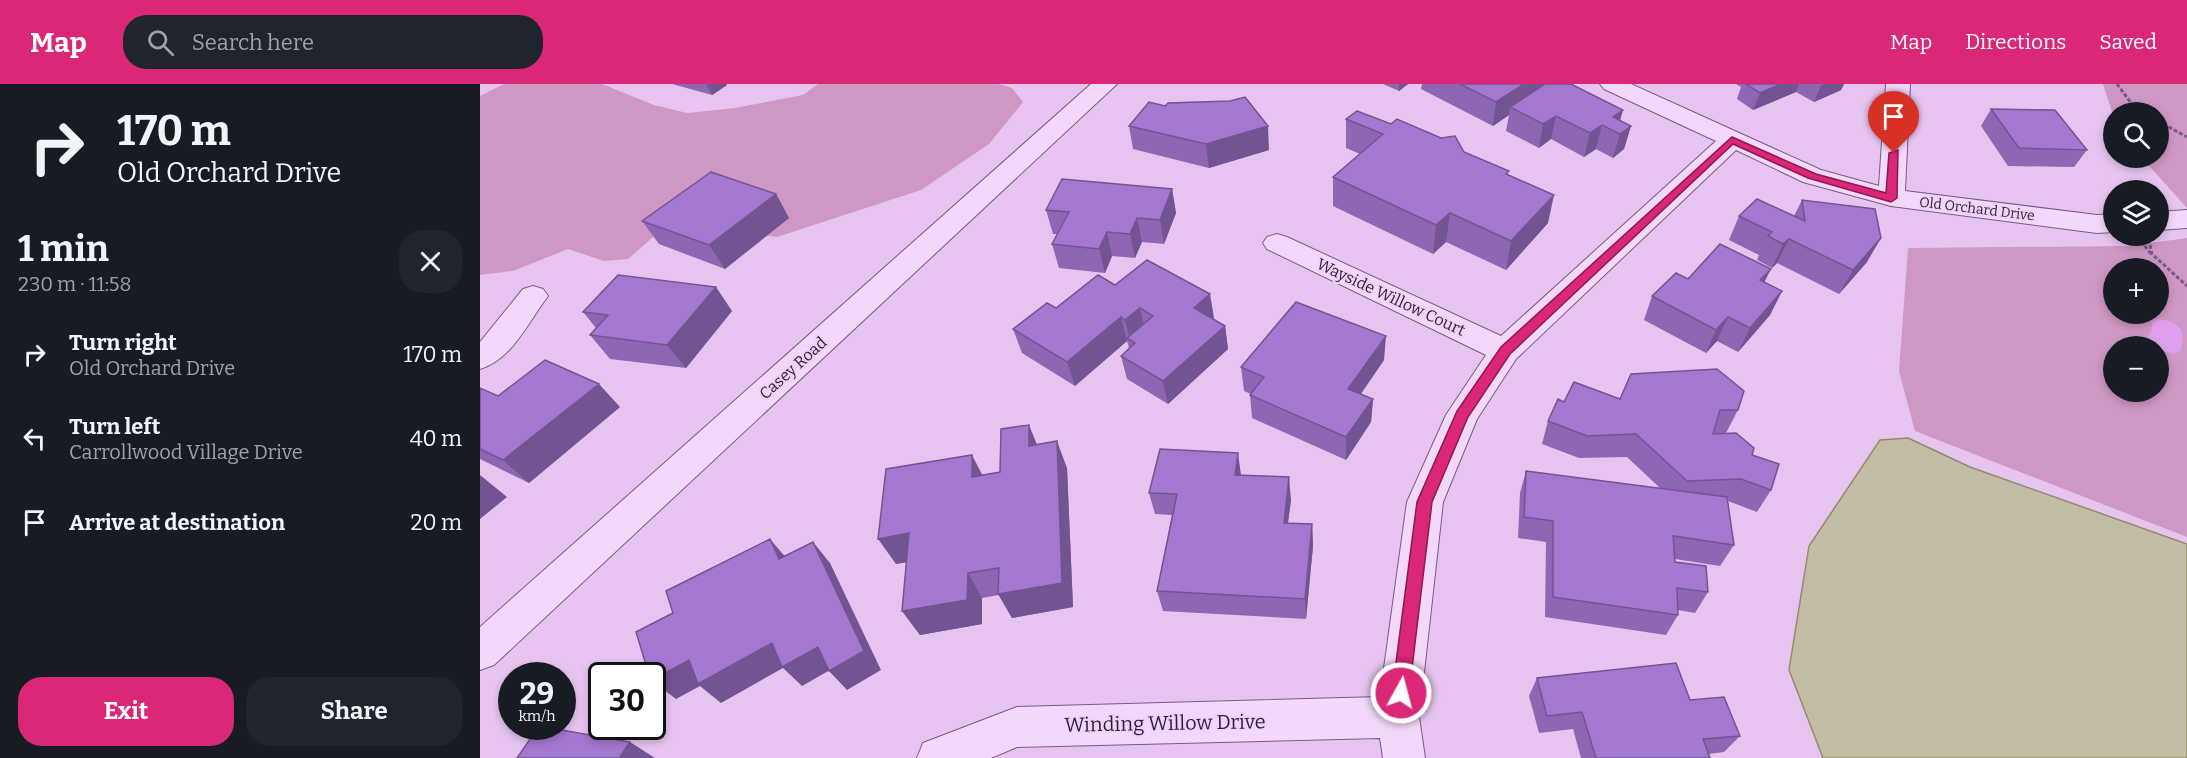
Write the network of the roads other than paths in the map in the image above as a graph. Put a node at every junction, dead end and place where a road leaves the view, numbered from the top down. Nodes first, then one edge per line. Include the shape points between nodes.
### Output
1 (1105, 84) edge
2 (1612, 84) edge
3 (1898, 84) edge
4 (1732, 140) junction
5 (1891, 198) junction
6 (2187, 219) edge
7 (2169, 220) edge
8 (2103, 224) edge
9 (1277, 243) dead end
10 (533, 296) dead end
11 (1506, 351) junction
12 (480, 358) edge
13 (480, 652) edge
14 (1398, 717) junction
15 (938, 758) edge
16 (1404, 758) edge

1 - 13 street, Casey Road
2 - 4 street, Old Orchard Drive
3 - 5 street
4 - 5 street, Old Orchard Drive via 1812,176
4 - 11 street
5 - 8 street, Old Orchard Drive
6 - 7 street
9 - 11 street, Wayside Willow Court
10 - 12 street via 495,347
11 - 14 street via 1462,415 1425,502
14 - 15 street, Winding Willow Drive via 1017,727
14 - 16 street

